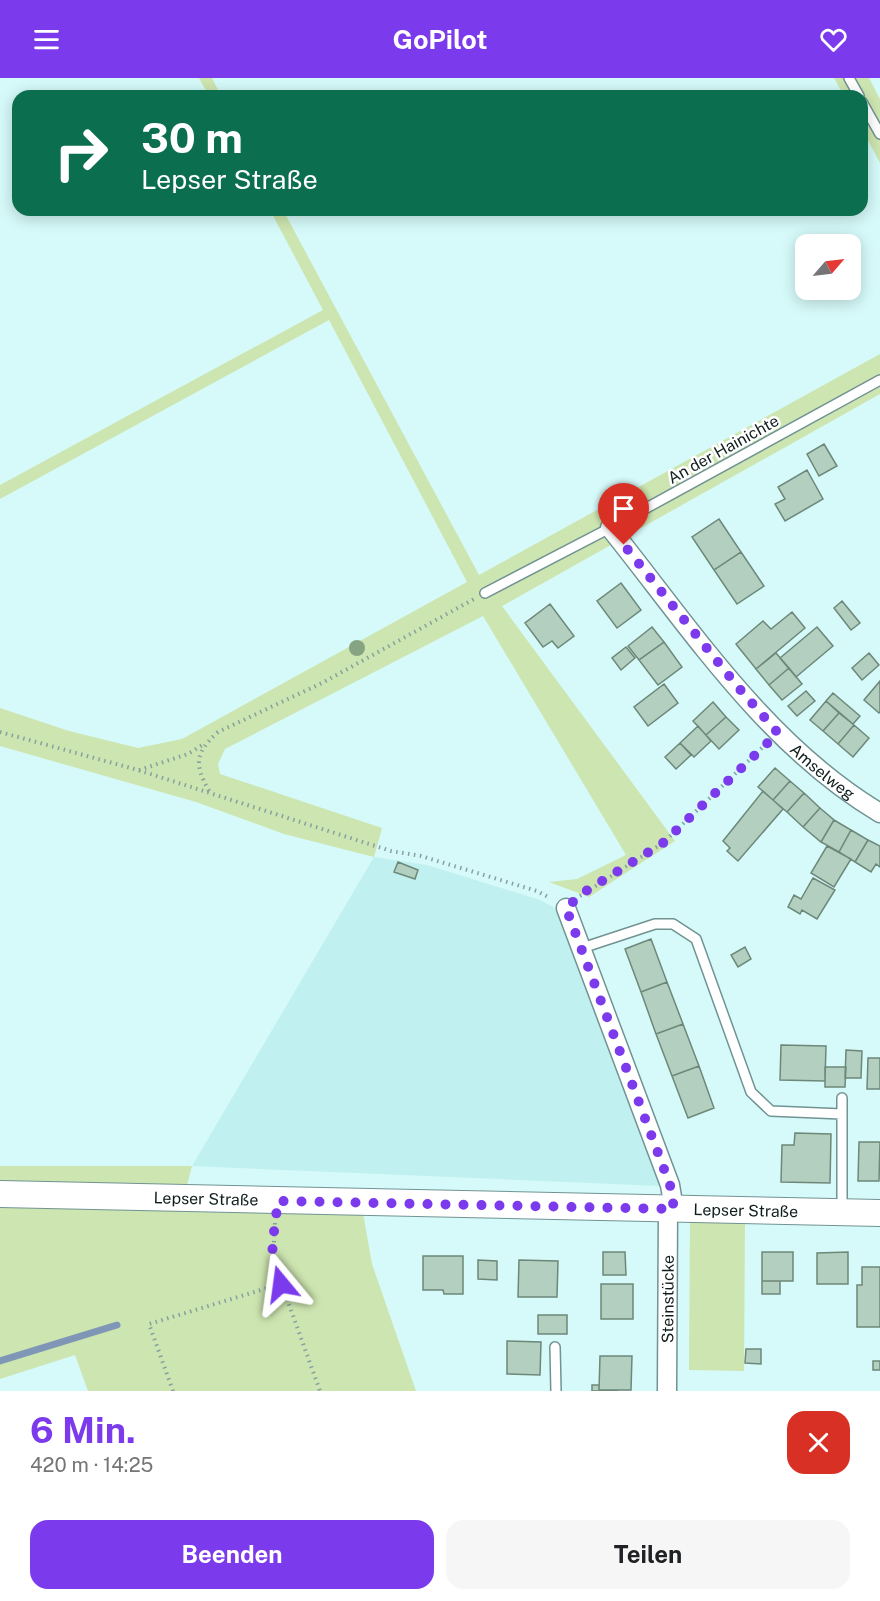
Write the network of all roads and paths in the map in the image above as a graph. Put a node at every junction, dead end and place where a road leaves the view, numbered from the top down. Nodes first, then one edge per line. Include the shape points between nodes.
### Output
1 (868, 113) edge
2 (880, 134) edge
3 (880, 380) edge
4 (610, 528) junction
5 (485, 593) joint
6 (0, 732) edge
7 (778, 733) junction
8 (205, 743) junction
9 (138, 770) junction
10 (210, 792) junction
11 (880, 813) edge
12 (566, 908) junction
13 (582, 948) junction
14 (842, 1098) dead end
15 (842, 1114) junction
16 (0, 1194) edge
17 (278, 1201) junction
18 (671, 1209) junction
19 (842, 1212) junction
20 (880, 1213) edge
21 (281, 1284) junction
22 (555, 1347) dead end
23 (173, 1391) edge
24 (320, 1391) edge
25 (556, 1391) edge
26 (667, 1391) edge

1 - 2 lane
3 - 4 lane, An der Hainichte
4 - 5 lane, An der Hainichte
4 - 7 street, Amselweg
5 - 8 path via 322,683 218,732
6 - 9 path
7 - 11 street, Amselweg via 842,790
7 - 12 path via 663,843
8 - 9 path via 188,754
8 - 10 path via 197,760 200,776
9 - 10 path
10 - 12 path via 391,851 421,856 537,891
12 - 13 street, Steinstücke
13 - 15 lane via 655,924 673,924 696,939 751,1092 771,1111
13 - 18 street, Steinstücke via 670,1185
14 - 15 lane
15 - 19 lane
16 - 17 street, Lepser Straße
17 - 18 street, Lepser Straße
17 - 21 path via 272,1247
18 - 19 street, Lepser Straße
18 - 26 street, Steinstücke
19 - 20 street, Lepser Straße
21 - 23 path via 149,1324
21 - 24 path
22 - 25 lane

